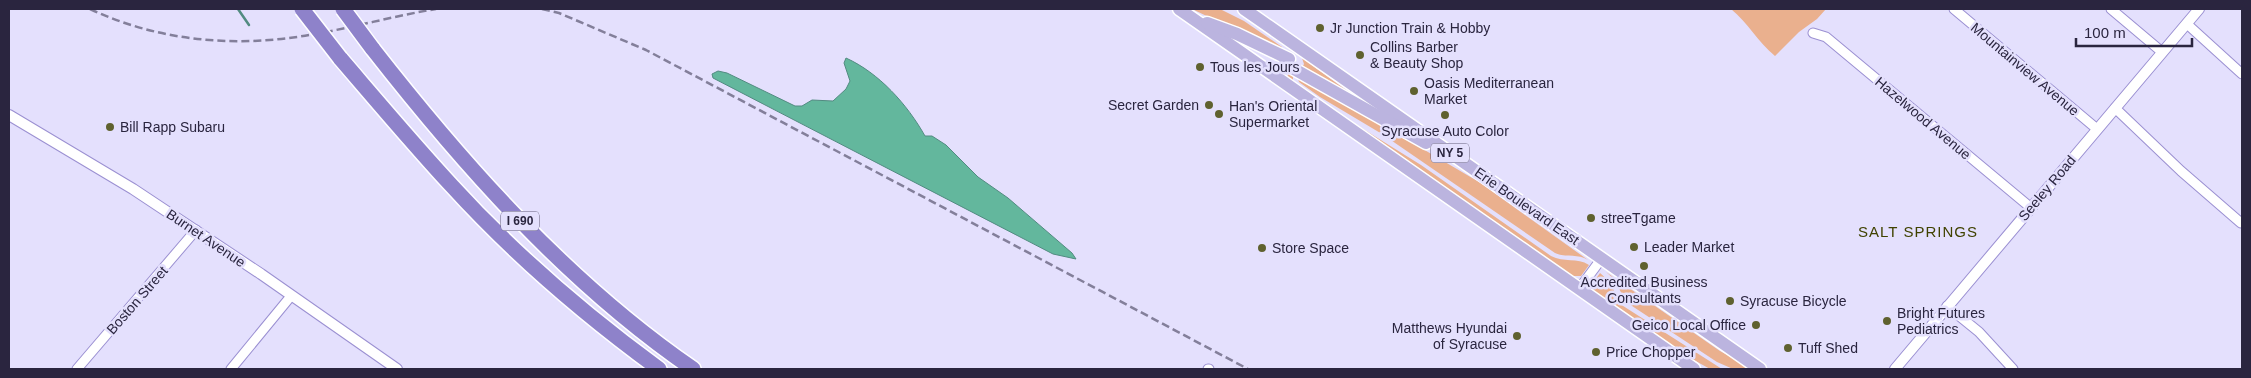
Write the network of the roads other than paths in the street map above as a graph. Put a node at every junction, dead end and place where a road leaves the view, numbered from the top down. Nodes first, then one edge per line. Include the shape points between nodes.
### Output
1 (302, 9) edge
2 (315, 9) edge
3 (343, 9) edge
4 (1179, 9) edge
5 (1244, 9) edge
6 (1954, 9) edge
7 (2111, 9) edge
8 (2199, 9) edge
9 (1191, 17) junction
10 (2187, 24) junction
11 (1813, 33) dead end
12 (1298, 46) junction
13 (2162, 52) junction
14 (343, 56) junction
15 (1287, 61) junction
16 (2242, 74) edge
17 (1276, 77) junction
18 (2114, 108) junction
19 (9, 115) edge
20 (2097, 129) junction
21 (1462, 161) junction
22 (2030, 208) junction
23 (2241, 223) edge
24 (196, 230) junction
25 (1602, 258) junction
26 (1579, 289) junction
27 (291, 296) junction
28 (1947, 306) junction
29 (1678, 358) junction
30 (390, 367) edge
31 (77, 369) edge
32 (231, 369) edge
33 (659, 369) edge
34 (693, 369) edge
35 (1694, 369) edge
36 (1701, 369) edge
37 (1760, 369) edge
38 (1895, 369) edge
39 (2013, 369) edge

1 - 14 highway, bridge
2 - 14 highway, I 690
3 - 34 highway, I 690, bridge via 428,120 473,172 621,313
4 - 9 main road, NY 5
5 - 12 main road, Erie Boulevard East / NY 5
6 - 20 street, Mountainview Avenue
7 - 13 street
8 - 10 street, Seeley Road
9 - 15 main road via 1237,34
9 - 17 main road, NY 5
10 - 13 street, Seeley Road
10 - 16 street
11 - 22 street, Hazelwood Avenue via 1826,37
12 - 15 street
12 - 21 main road, Erie Boulevard East / NY 5
13 - 18 street, Seeley Road
14 - 33 highway, I 690 via 392,119 453,188 537,269 610,333
15 - 17 street
15 - 21 main road via 1403,132
17 - 26 main road, NY 5
18 - 20 street, Seeley Road
18 - 23 street
19 - 24 street, Burnet Avenue
20 - 22 street, Seeley Road
21 - 25 main road, Erie Boulevard East / NY 5
22 - 28 street, Seeley Road
24 - 27 street, Burnet Avenue
24 - 31 street, Boston Street
25 - 26 street
25 - 37 main road, Erie Boulevard East / NY 5
26 - 29 main road, NY 5
27 - 30 street, Burnet Avenue
27 - 32 street
28 - 38 street, Seeley Road
28 - 39 street via 1979,332
29 - 35 main road, NY 5
29 - 36 main road

